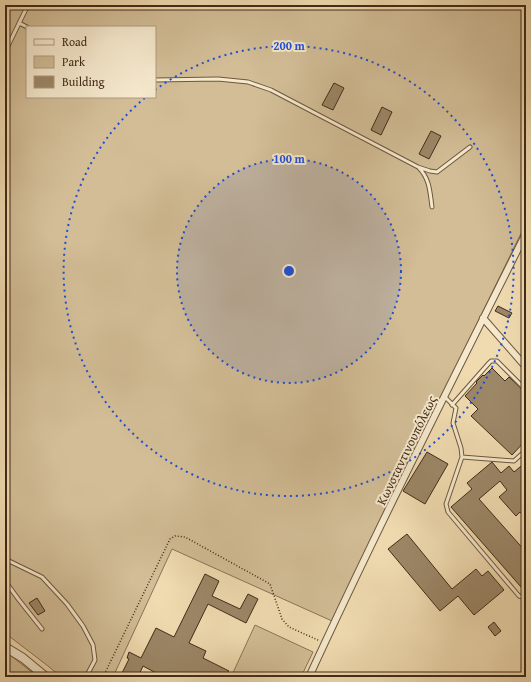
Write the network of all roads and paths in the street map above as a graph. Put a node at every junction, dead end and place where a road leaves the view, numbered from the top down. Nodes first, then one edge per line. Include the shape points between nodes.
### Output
1 (28, 5) edge
2 (19, 23) junction
3 (26, 26) edge
4 (5, 52) edge
5 (156, 80) edge
6 (470, 147) dead end
7 (418, 167) junction
8 (432, 207) dead end
9 (526, 233) edge
10 (483, 318) junction
11 (526, 367) edge
12 (526, 390) edge
13 (444, 396) junction
14 (452, 405) junction
15 (526, 450) edge
16 (462, 457) junction
17 (5, 559) edge
18 (5, 580) edge
19 (526, 598) edge
20 (42, 628) dead end
21 (324, 644) junction
22 (5, 647) edge
23 (46, 677) edge
24 (86, 677) edge
25 (103, 677) edge
26 (309, 677) edge

1 - 2 lane
2 - 3 lane
2 - 4 lane
5 - 7 lane via 218,79 248,82 271,90
6 - 7 lane via 437,172
7 - 8 lane via 425,174 430,187
9 - 10 street, Κωνσταντινουπόλεως
10 - 11 street
10 - 13 street, Κωνσταντινουπόλεως
12 - 14 lane via 497,361 491,361
13 - 14 lane
13 - 21 street, Κωνσταντινουπόλεως
14 - 16 lane via 456,408 453,423
15 - 16 lane via 514,461
16 - 19 lane via 446,504 448,512 519,596
17 - 24 lane via 42,577 83,626 93,645 94,660
18 - 20 lane
21 - 25 path via 289,627 282,619 270,584 185,538 174,536 170,539
21 - 26 street, Κωνσταντινουπόλεως
22 - 23 street

